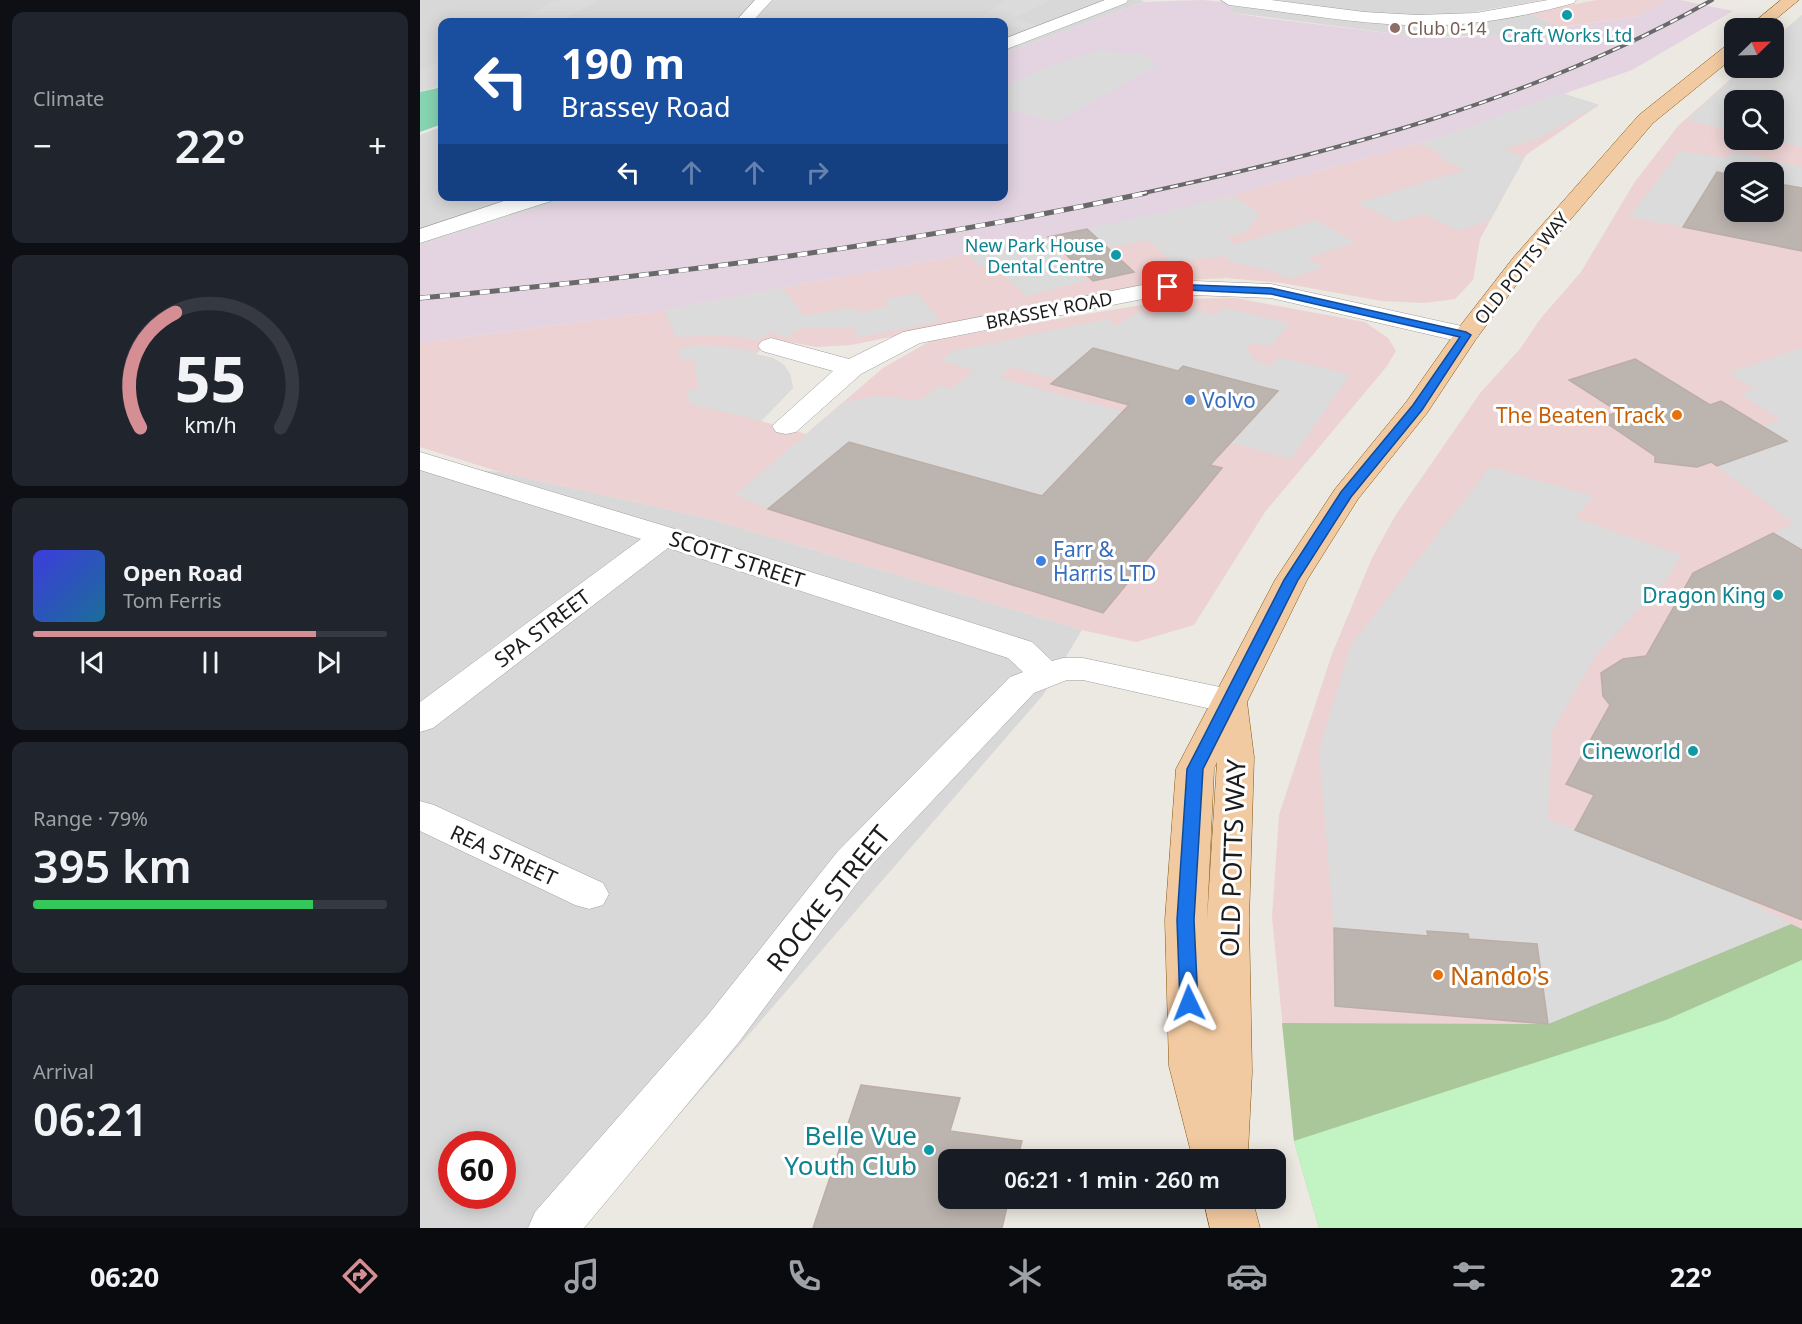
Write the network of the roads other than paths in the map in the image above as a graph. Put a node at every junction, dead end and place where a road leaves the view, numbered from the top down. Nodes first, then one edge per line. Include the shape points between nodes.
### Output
1 (764, 0) edge
2 (1120, 0) edge
3 (1229, 0) edge
4 (1568, 0) edge
5 (1791, 0) edge
6 (747, 18) edge
7 (1768, 18) edge
8 (1008, 43) edge
9 (1724, 56) edge
10 (527, 201) edge
11 (420, 221) edge
12 (443, 228) junction
13 (420, 236) edge
14 (1466, 335) junction
15 (771, 346) dead end
16 (852, 368) junction
17 (786, 426) dead end
18 (420, 461) edge
19 (664, 536) junction
20 (1046, 674) junction
21 (1229, 701) junction
22 (420, 720) edge
23 (420, 816) edge
24 (589, 894) dead end
25 (1214, 1149) edge
26 (1224, 1149) edge
27 (1230, 1209) edge
28 (553, 1228) edge
29 (1235, 1228) edge

1 - 6 street
2 - 8 street
3 - 4 street via 1446,20
5 - 7 main road
9 - 14 main road, OLD POTTS WAY via 1646,119 1521,263
10 - 12 street
11 - 12 street
12 - 13 street
14 - 16 street, BRASSEY ROAD via 1271,291 1168,287 912,337
14 - 21 main road, OLD POTTS WAY via 1418,407 1346,495 1313,544
15 - 16 street
16 - 17 street, BRASSEY ROAD
18 - 19 street, SCOTT STREET
19 - 20 street, SCOTT STREET via 1020,650
19 - 22 street, SPA STREET
20 - 21 street, ROCKE STREET via 1083,669
20 - 28 street, ROCKE STREET via 1022,685 852,861 723,1029
21 - 25 main road, OLD POTTS WAY via 1195,769 1186,920 1192,1066
21 - 26 main road, OLD POTTS WAY via 1236,757
23 - 24 street, REA STREET
27 - 29 main road

